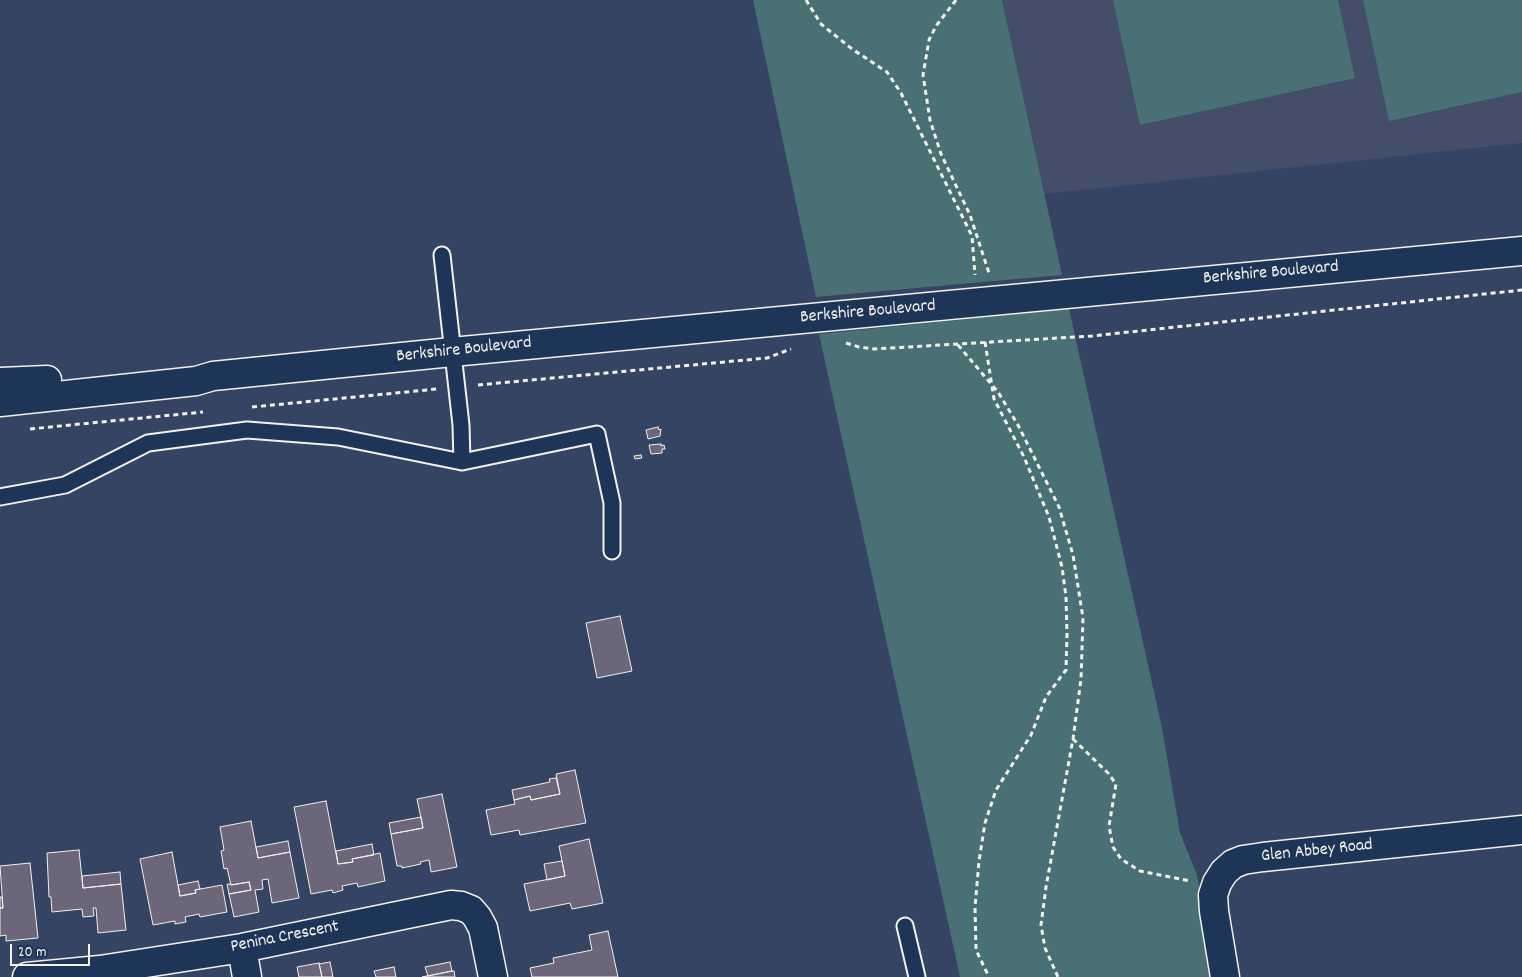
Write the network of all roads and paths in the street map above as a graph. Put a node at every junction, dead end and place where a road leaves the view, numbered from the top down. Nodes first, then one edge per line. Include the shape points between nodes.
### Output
1 (806, 0) edge
2 (956, 0) edge
3 (1522, 251) edge
4 (442, 255) dead end
5 (989, 275) dead end
6 (976, 284) dead end
7 (1522, 290) edge
8 (839, 342) dead end
9 (985, 342) junction
10 (958, 345) junction
11 (794, 347) dead end
12 (452, 352) junction
13 (213, 376) junction
14 (0, 382) edge
15 (991, 385) junction
16 (457, 387) junction
17 (0, 402) edge
18 (249, 408) dead end
19 (211, 411) dead end
20 (29, 429) dead end
21 (462, 462) junction
22 (0, 497) edge
23 (612, 551) dead end
24 (1072, 739) junction
25 (1522, 830) edge
26 (1217, 883) junction
27 (906, 926) dead end
28 (242, 948) junction
29 (27, 977) edge
30 (247, 977) edge
31 (492, 977) edge
32 (916, 977) edge
33 (989, 977) edge
34 (1058, 977) edge
35 (1225, 977) edge

1 - 6 path via 821,24 887,72 901,93 972,236
2 - 5 path via 928,40 923,75 930,120 941,154 970,215
3 - 12 street, Berkshire Boulevard
4 - 12 lane
7 - 9 path via 1092,336
8 - 10 path via 874,349
9 - 10 path
9 - 15 path
10 - 15 path
11 - 16 path via 767,358
12 - 13 street, Berkshire Boulevard
12 - 16 lane
13 - 14 street, Berkshire Boulevard
13 - 17 street, Berkshire Boulevard via 196,381
15 - 24 path via 1018,424 1059,506 1073,555 1083,618 1081,679
15 - 33 path via 994,399 1024,457 1049,517 1062,567 1067,634 1066,670 1046,697 1031,735 996,790 986,822 975,907 976,950
16 - 18 path
16 - 21 lane
19 - 20 path
21 - 22 lane via 338,436 247,430 148,443 65,485
21 - 23 lane via 597,434 612,503
24 - 26 path via 1116,784 1109,826 1121,859 1140,871
24 - 34 path via 1041,926 1045,948
25 - 26 street, Glen Abbey Road via 1243,860 1233,864
26 - 35 street via 1213,895 1214,911
27 - 32 lane
28 - 29 street, Penina Crescent via 100,970
28 - 30 street
28 - 31 street, Penina Crescent via 461,906 471,910 483,928

